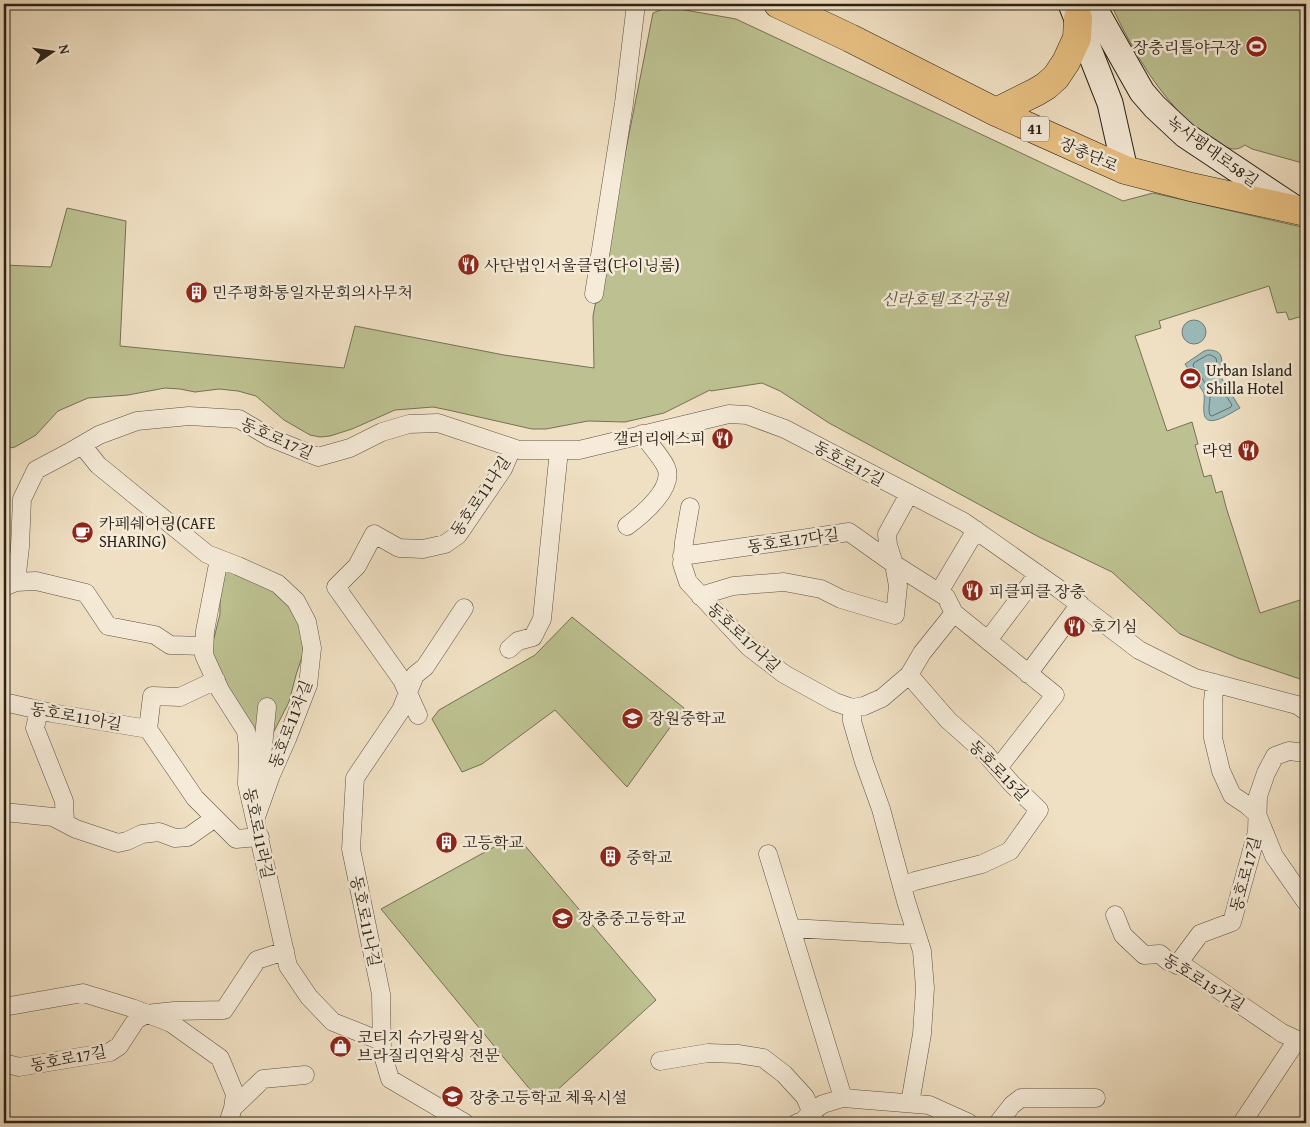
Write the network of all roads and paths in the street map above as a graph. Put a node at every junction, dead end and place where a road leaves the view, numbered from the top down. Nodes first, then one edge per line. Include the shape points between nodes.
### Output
1 (636, 4) edge
2 (778, 4) edge
3 (1080, 8) edge
4 (996, 112) junction
5 (1125, 170) junction
6 (1302, 212) edge
7 (594, 294) dead end
8 (642, 434) junction
9 (82, 445) junction
10 (512, 448) junction
11 (559, 450) junction
12 (909, 494) junction
13 (690, 507) dead end
14 (628, 526) dead end
15 (976, 530) junction
16 (682, 556) junction
17 (219, 559) junction
18 (894, 564) junction
19 (1038, 574) junction
20 (10, 584) edge
21 (939, 592) junction
22 (700, 596) junction
23 (1080, 604) junction
24 (464, 608) dead end
25 (954, 613) junction
26 (988, 640) junction
27 (204, 646) junction
28 (509, 649) dead end
29 (1028, 674) junction
30 (909, 675) junction
31 (216, 680) junction
32 (1215, 683) junction
33 (409, 692) junction
34 (4, 702) edge
35 (267, 707) dead end
36 (852, 708) junction
37 (40, 710) junction
38 (1306, 711) edge
39 (418, 715) dead end
40 (148, 729) junction
41 (1306, 753) edge
42 (998, 768) junction
43 (264, 793) junction
44 (4, 812) edge
45 (1257, 814) junction
46 (256, 817) junction
47 (215, 818) junction
48 (65, 823) junction
49 (260, 837) junction
50 (768, 854) dead end
51 (902, 886) junction
52 (1306, 902) edge
53 (1115, 915) dead end
54 (792, 928) junction
55 (917, 935) junction
56 (285, 951) junction
57 (1177, 965) junction
58 (4, 1007) edge
59 (146, 1014) junction
60 (382, 1041) junction
61 (1301, 1042) edge
62 (660, 1061) dead end
63 (4, 1063) edge
64 (305, 1075) dead end
65 (843, 1098) junction
66 (1096, 1098) dead end
67 (910, 1103) junction
68 (230, 1118) edge
69 (813, 1118) edge
70 (464, 1123) edge
71 (797, 1123) edge
72 (969, 1123) edge
73 (998, 1123) edge
74 (1242, 1123) edge

1 - 7 street
2 - 4 main road, 장충단로 / 41
3 - 4 main road via 1076,38 1056,77 1036,92
3 - 5 main road via 1110,102
3 - 6 main road, 녹사평대로58길 via 1142,92 1185,135
4 - 5 main road, 장충단로 / 41
5 - 6 main road, 장충단로 / 41
8 - 11 street, 동호로17길 via 578,450
8 - 12 street, 동호로17길 via 729,414 747,415 785,429
8 - 14 street via 666,468 666,483 648,509
9 - 10 street, 동호로17길 via 99,435 137,422 189,416 239,419 318,458 409,424 438,423
9 - 17 street, 동호로11차길 via 98,466 207,554
9 - 20 street, 동호로17길 via 36,470 22,498 20,547
10 - 11 street, 동호로17길
10 - 33 street, 동호로11나길 via 503,469 458,535 445,544 423,549 399,548 374,534 356,566 336,587
11 - 28 street via 542,619 532,637 518,641
12 - 15 street, 동호로17길
12 - 18 street via 887,534
13 - 16 street, 동호로17나길
15 - 19 street, 동호로17길
15 - 21 street
16 - 18 street, 동호로17다길 via 849,532
16 - 22 street, 동호로17나길 via 688,582
17 - 27 street
17 - 43 street, 동호로11차길 via 278,584 296,601 307,622 312,648 308,684
18 - 21 street
18 - 22 street via 898,586 896,615 841,599 821,588 784,582 733,586
19 - 23 street, 동호로17길
19 - 26 street
20 - 27 street via 36,581 86,593 108,626 155,635 170,645
21 - 25 street via 946,596
22 - 36 street, 동호로17나길 via 750,647 784,674
23 - 29 street
23 - 32 street, 동호로17길 via 1139,650 1195,678
24 - 33 street, 동호로11나길 via 425,666 415,675
25 - 26 street
25 - 30 street
26 - 29 street
27 - 31 street, 동호로11라길 via 204,655
29 - 42 street via 1055,695
30 - 36 street via 882,698
30 - 42 street, 동호로15길 via 948,720
31 - 40 street via 180,698 152,696
31 - 46 street, 동호로11라길 via 246,731 247,784
32 - 38 street, 동호로17길 via 1297,705
32 - 45 street, 동호로17길 via 1213,738 1221,771 1232,795
33 - 39 street, 동호로11나길
33 - 60 street, 동호로11나길 via 401,710 355,778 351,849 381,994
34 - 37 street, 동호로11아길
35 - 43 street via 260,776
36 - 51 street via 852,720
37 - 40 street, 동호로11아길
37 - 48 street via 35,728 64,801
40 - 47 street via 195,798
41 - 45 street, 동호로17길 via 1289,751 1275,756 1258,796
42 - 51 street, 동호로15길 via 1039,810 1010,851 982,864
43 - 46 street, 동호로11차길
44 - 48 street via 53,817
45 - 52 street via 1274,856
45 - 57 street, 동호로17길 via 1257,832 1232,922 1200,934
46 - 49 street, 동호로11라길
47 - 48 street via 188,837 175,838 159,832 118,843
47 - 49 street via 236,839
49 - 56 street, 동호로11라길
50 - 54 street
51 - 55 street
53 - 57 street, 동호로15가길 via 1123,935 1144,955 1160,954
54 - 55 street
54 - 65 street
55 - 67 street via 922,951 925,988 922,1034
56 - 59 street via 257,960 224,1010
56 - 60 street, 동호로11라길 via 288,966 309,997 333,1022
57 - 61 street, 동호로15가길 via 1187,968 1282,1033
58 - 59 street via 83,993
59 - 63 street, 동호로17길 via 136,1020 119,1046 110,1052 19,1067
59 - 68 street via 171,1023 220,1058 235,1094
60 - 70 street, 동호로11나길 via 390,1079
61 - 74 street
62 - 69 street via 708,1053 763,1058 784,1074 805,1098
64 - 68 street via 263,1079
65 - 67 street
65 - 69 street via 823,1104
66 - 73 street via 1021,1098 1012,1104
67 - 72 street via 929,1105
69 - 71 street

